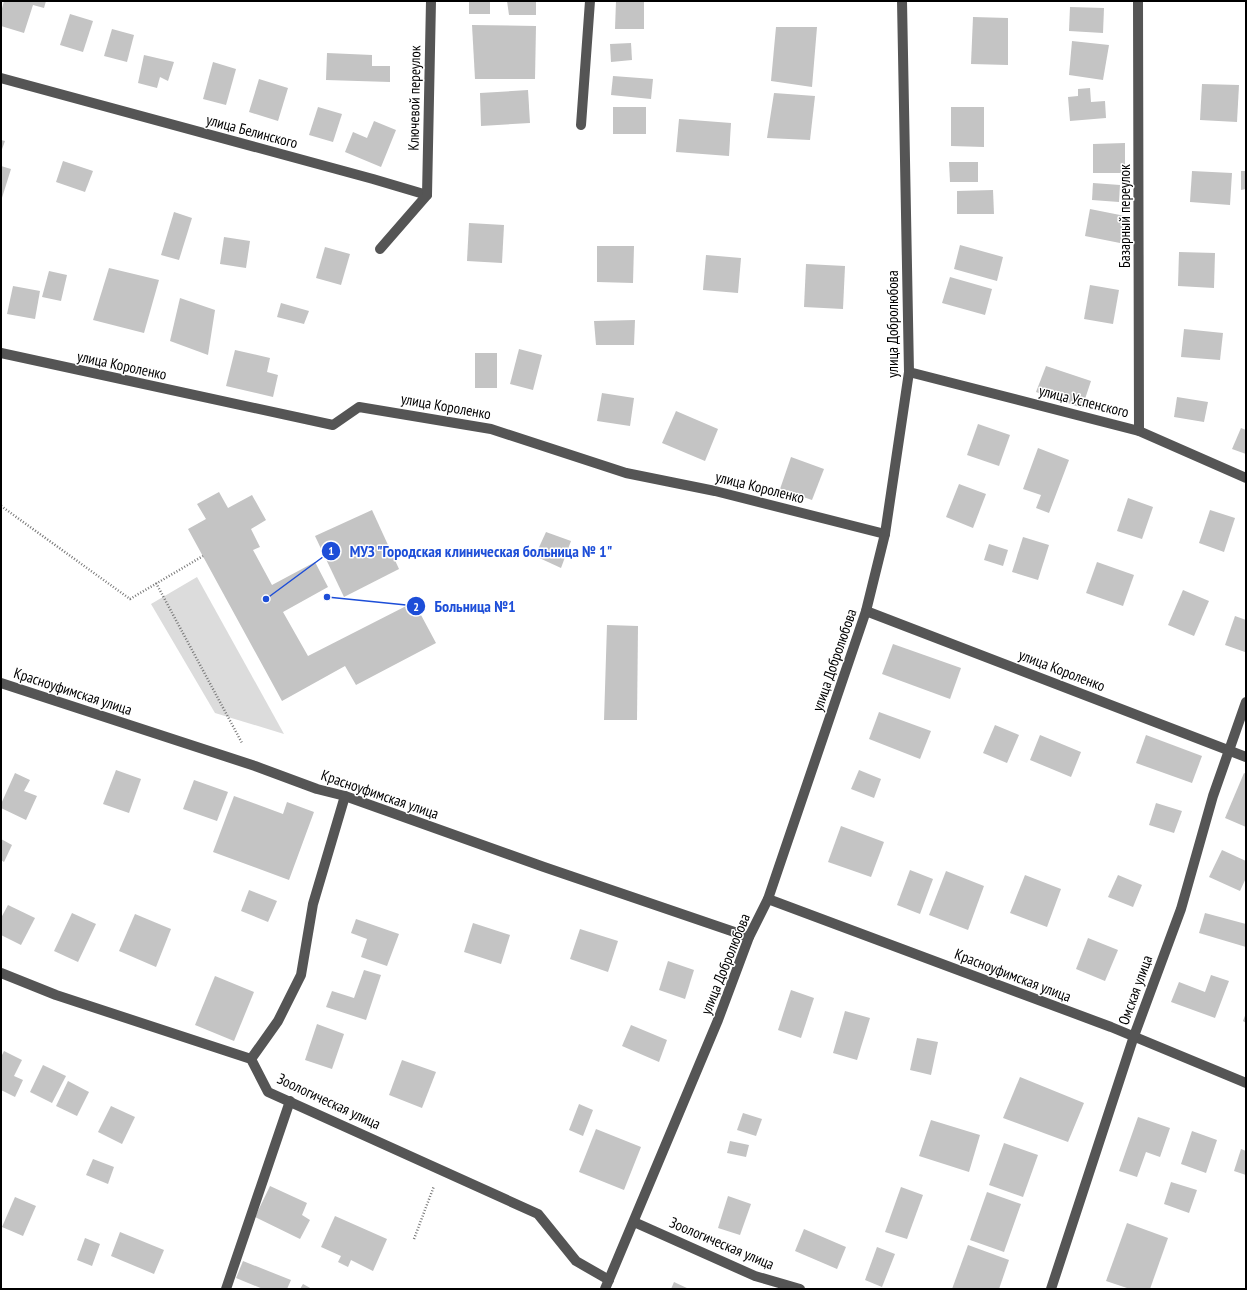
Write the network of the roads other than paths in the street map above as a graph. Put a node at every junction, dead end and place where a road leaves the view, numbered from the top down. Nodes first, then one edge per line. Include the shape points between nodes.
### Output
1 (431, 1) edge
2 (590, 1) edge
3 (902, 1) edge
4 (1138, 1) edge
5 (1, 78) edge
6 (581, 125) dead end
7 (427, 195) junction
8 (380, 248) dead end
9 (1, 353) edge
10 (909, 372) junction
11 (1139, 431) junction
12 (1246, 478) edge
13 (885, 534) junction
14 (866, 611) junction
15 (1, 683) edge
16 (1246, 702) edge
17 (1229, 750) junction
18 (1246, 757) edge
19 (345, 796) junction
20 (768, 899) junction
21 (749, 937) junction
22 (1, 973) edge
23 (1134, 1036) junction
24 (251, 1059) junction
25 (1246, 1083) edge
26 (290, 1101) junction
27 (634, 1222) junction
28 (607, 1285) edge
29 (226, 1289) edge
30 (800, 1289) edge
31 (1051, 1289) edge

1 - 7 street, Ключевой переулок
2 - 6 street
3 - 10 street, улица Добролюбова
4 - 11 street, Базарный переулок
5 - 7 street, улица Белинского
7 - 8 street
9 - 13 street, улица Короленко via 333,425 359,406 491,429 626,473 716,491
10 - 11 street, улица Успенского
10 - 13 street, улица Добролюбова
11 - 12 street, улица Успенского
13 - 14 street, улица Добролюбова
14 - 17 street, улица Короленко
14 - 20 street, улица Добролюбова
15 - 19 street, Красноуфимская улица via 255,766 317,789
16 - 17 street, Омская улица
17 - 18 street, улица Короленко
17 - 23 street, Омская улица via 1181,908
19 - 21 street, Красноуфимская улица
19 - 24 street via 313,904 301,974 278,1021
20 - 21 street, улица Добролюбова
20 - 23 street, Красноуфимская улица
21 - 27 street, улица Добролюбова via 718,1020
22 - 24 street via 56,995
23 - 25 street, Красноуфимская улица
23 - 31 street, Омская улица
24 - 26 street, Зоологическая улица via 268,1092
26 - 28 street, Зоологическая улица via 538,1214 576,1261
26 - 29 street
27 - 28 street, улица Добролюбова
27 - 30 street, Зоологическая улица via 755,1276

